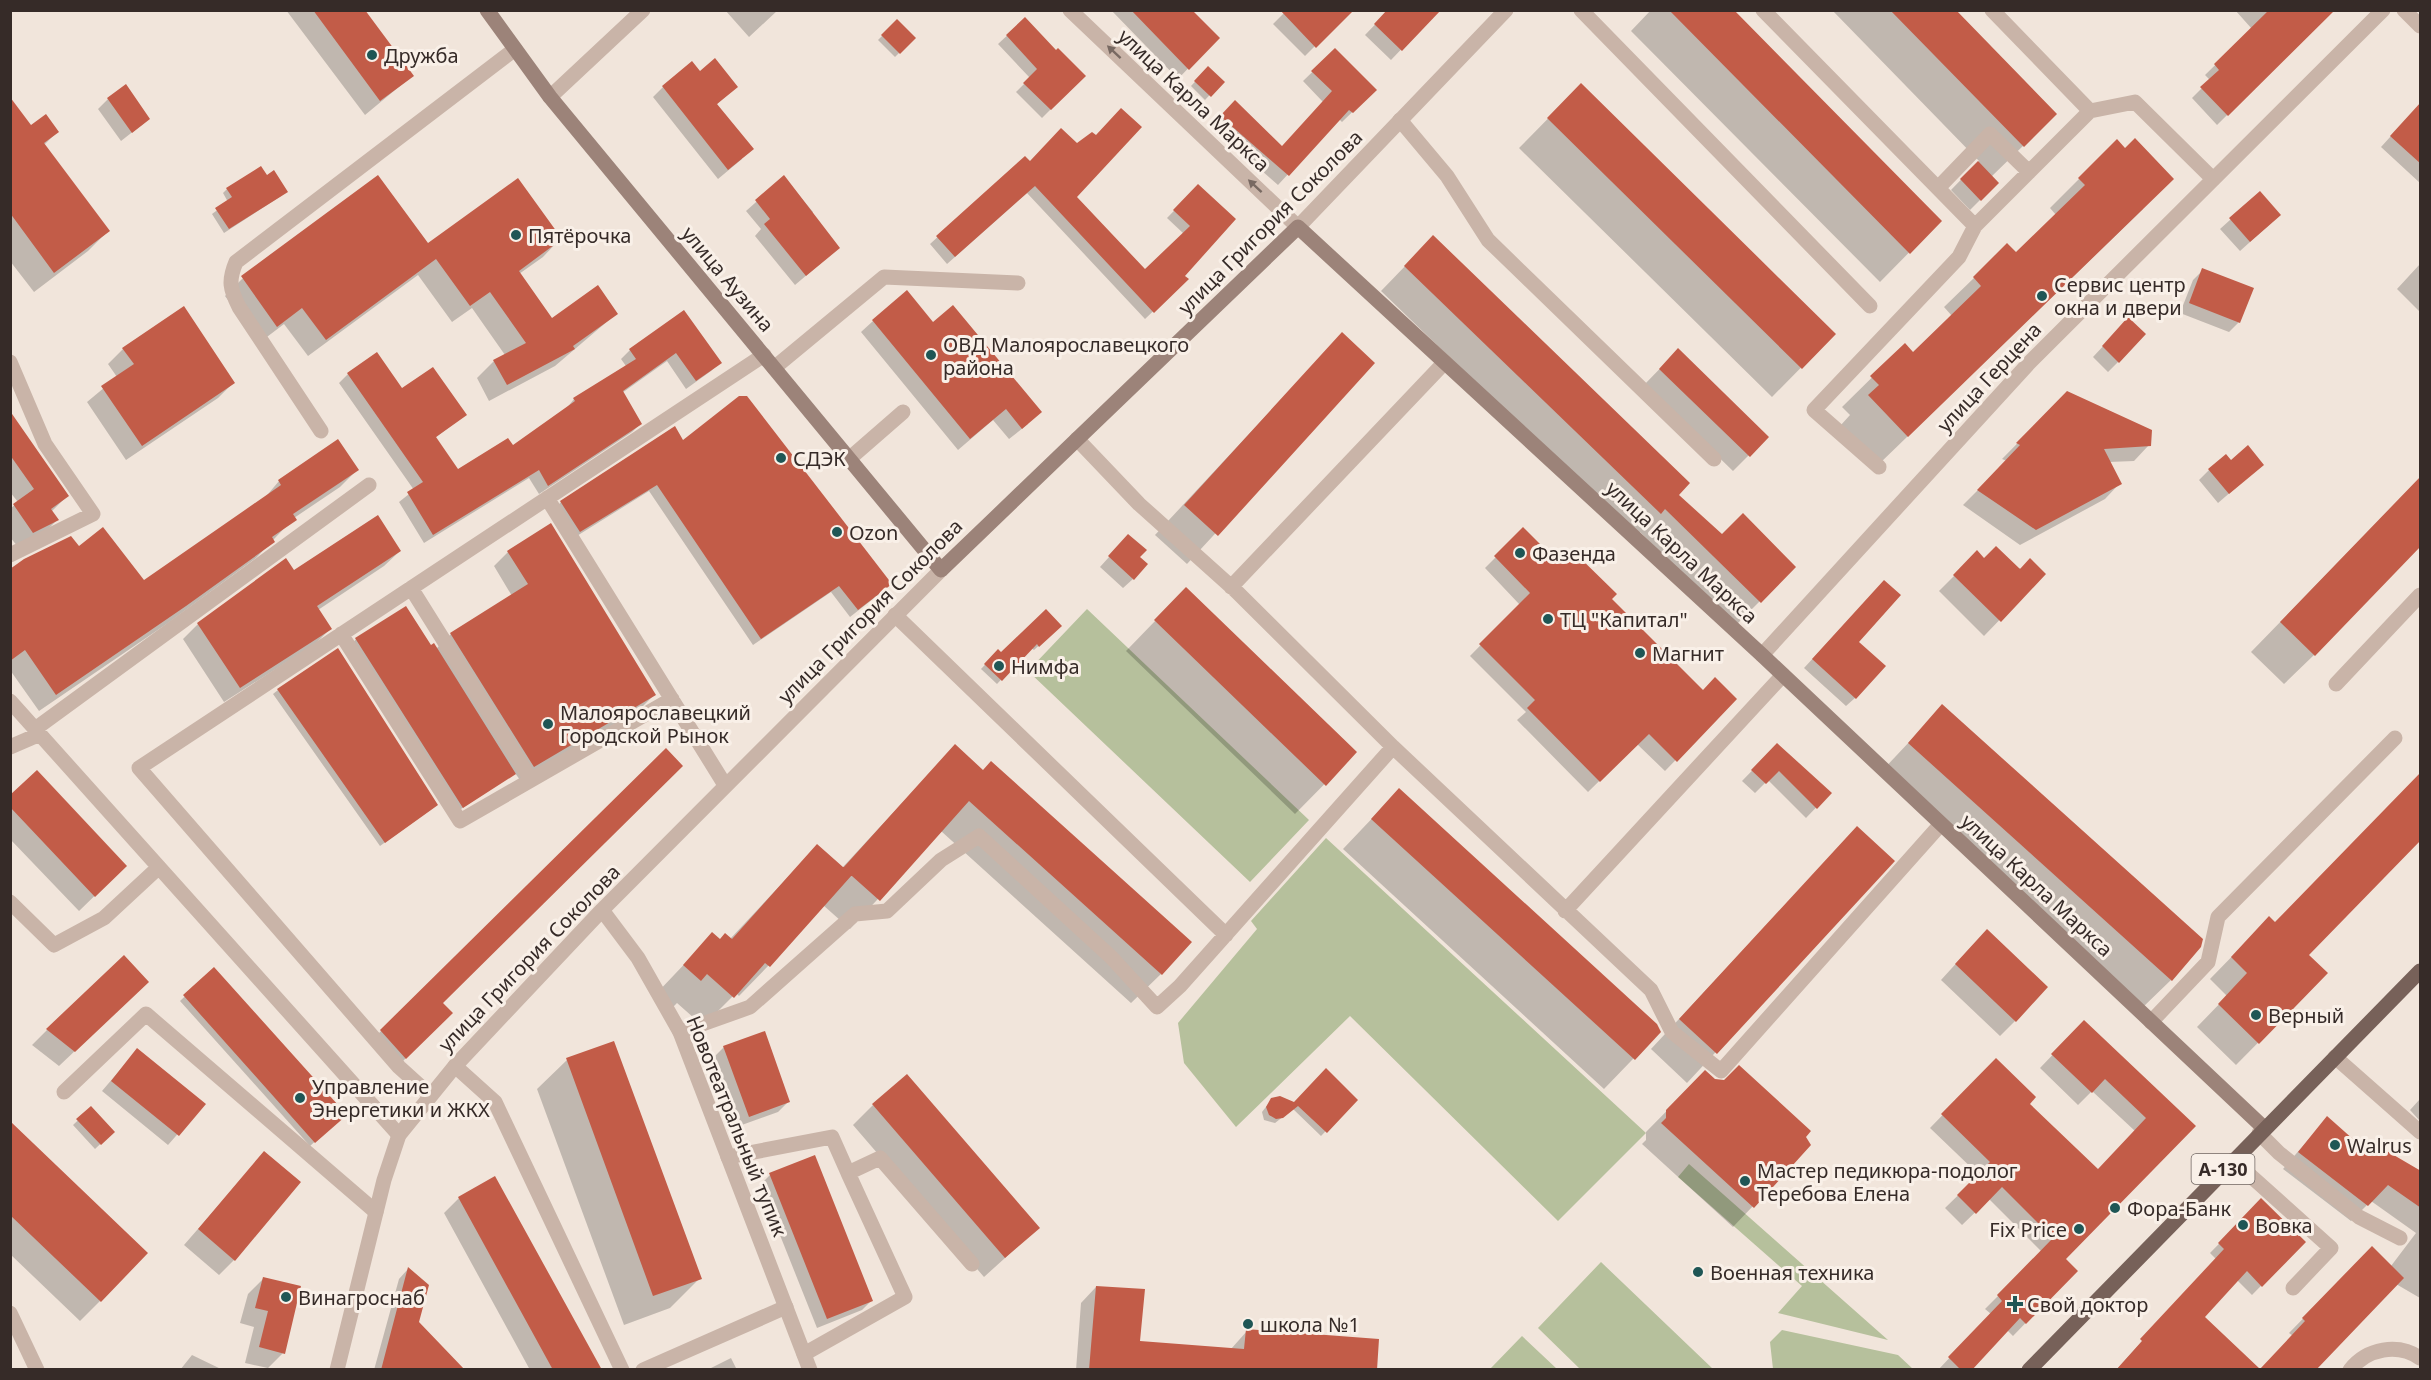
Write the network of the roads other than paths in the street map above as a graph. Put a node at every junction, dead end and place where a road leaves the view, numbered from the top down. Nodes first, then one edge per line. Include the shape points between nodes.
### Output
1 (487, 10) edge
2 (644, 10) edge
3 (1070, 10) edge
4 (1506, 10) edge
5 (1581, 10) edge
6 (1763, 10) edge
7 (1992, 10) edge
8 (2383, 10) edge
9 (2404, 10) edge
10 (2421, 26) edge
11 (515, 50) junction
12 (550, 97) junction
13 (2090, 111) junction
14 (1400, 120) junction
15 (2029, 172) junction
16 (2213, 179) junction
17 (1938, 188) junction
18 (1975, 226) junction
19 (1298, 227) junction
20 (1018, 283) dead end
21 (1870, 306) dead end
22 (764, 355) junction
23 (10, 362) edge
24 (1445, 362) junction
25 (774, 368) junction
26 (903, 412) dead end
27 (321, 430) dead end
28 (1077, 439) junction
29 (849, 459) junction
30 (1714, 459) dead end
31 (1879, 467) dead end
32 (369, 485) dead end
33 (547, 498) junction
34 (10, 555) edge
35 (941, 570) junction
36 (1231, 587) junction
37 (411, 588) junction
38 (2421, 595) edge
39 (895, 615) junction
40 (341, 634) junction
41 (1762, 655) junction
42 (1783, 675) junction
43 (2337, 684) dead end
44 (672, 699) junction
45 (10, 701) edge
46 (38, 731) junction
47 (2395, 738) dead end
48 (10, 747) edge
49 (1393, 747) junction
50 (531, 780) junction
51 (725, 785) junction
52 (1941, 824) junction
53 (159, 867) junction
54 (10, 902) edge
55 (602, 910) junction
56 (1565, 911) junction
57 (1226, 935) junction
58 (2421, 971) edge
59 (2151, 1022) junction
60 (680, 1032) junction
61 (2335, 1057) junction
62 (455, 1066) junction
63 (64, 1092) dead end
64 (430, 1095) junction
65 (2262, 1130) junction
66 (2421, 1132) edge
67 (399, 1135) junction
68 (728, 1157) junction
69 (2233, 1160) junction
70 (848, 1173) junction
71 (376, 1212) junction
72 (2400, 1238) dead end
73 (972, 1264) dead end
74 (2293, 1288) dead end
75 (786, 1307) junction
76 (10, 1313) edge
77 (804, 1354) junction
78 (2421, 1358) edge
79 (669, 1364) edge
80 (37, 1370) edge
81 (337, 1370) edge
82 (622, 1370) edge
83 (643, 1370) edge
84 (810, 1370) edge
85 (2028, 1370) edge
86 (2350, 1370) edge

1 - 11 main road, улица Аузина
2 - 12 street
19 -> 3 street, улица Карла Маркса
4 - 14 street, улица Григория Соколова
5 - 21 street
6 - 17 street
7 - 13 street
8 - 16 street, улица Герцена
9 - 10 street
11 - 12 main road, улица Аузина
11 - 27 street via 236,262 229,287 239,307
12 - 22 main road, улица Аузина
13 - 15 street
13 - 16 street via 2135,102
14 - 19 street, улица Григория Соколова
14 - 30 street via 1448,176 1488,240
15 - 17 street via 1990,134
15 - 18 street
16 - 41 street, улица Герцена via 2029,363
17 - 18 street
18 - 31 street via 1959,257 1814,410
19 - 24 main road, улица Карла Маркса
19 - 28 main road, улица Григория Соколова
20 - 25 street via 884,277
22 - 25 main road, улица Аузина
22 - 33 street
23 - 34 street via 45,444 93,514
24 - 36 street
24 - 41 main road, улица Карла Маркса
25 - 29 main road, улица Аузина
26 - 29 street
28 - 35 main road, улица Григория Соколова
28 - 36 street via 1139,504
29 - 35 main road, улица Аузина
32 - 46 street
33 - 37 street
33 - 44 street
35 - 39 street, улица Григория Соколова
36 - 49 street
37 - 40 street
37 - 50 street
38 - 43 street
39 - 51 street, улица Григория Соколова
39 - 57 street
40 - 50 street via 460,821
40 - 64 street via 139,768 399,1067
41 - 42 main road, улица Карла Маркса
42 - 52 main road, улица Карла Маркса
42 - 56 street
44 - 50 street
44 - 51 street
45 - 46 street
46 - 48 street
46 - 53 street
47 - 59 street via 2218,917 2208,962
49 - 56 street
49 - 57 street
51 - 55 street, улица Григория Соколова
52 - 56 street via 1721,1071 1672,1032 1651,990
52 - 59 main road, улица Карла Маркса
53 - 54 street via 104,918 54,945
53 - 67 street
55 - 60 street, Новотеатральный тупик via 638,958
55 - 62 street, улица Григория Соколова
57 - 60 street via 1157,1007 1111,957 979,836 941,860 887,911 855,914 750,1007
58 - 61 main road, А-130
59 - 65 main road, улица Карла Маркса
60 - 68 street, Новотеатральный тупик
61 - 65 main road, А-130
61 - 66 street
62 - 64 street, улица Григория Соколова
62 - 82 street via 495,1102
63 - 71 street via 146,1014
64 - 67 street, улица Григория Соколова
65 - 69 main road, А-130
65 - 72 street via 2279,1153 2359,1217
67 - 71 street, улица Григория Соколова
68 - 70 street via 832,1137
68 - 75 street, Новотеатральный тупик
69 - 74 street via 2331,1248
69 - 85 main road, А-130
70 - 73 street via 880,1158
70 - 77 street via 905,1297
71 - 81 street, улица Григория Соколова
75 - 77 street, Новотеатральный тупик
75 - 79 street
76 - 80 street
77 - 84 street, Новотеатральный тупик
78 - 86 street via 2409,1351 2384,1349 2358,1359
79 - 83 street

